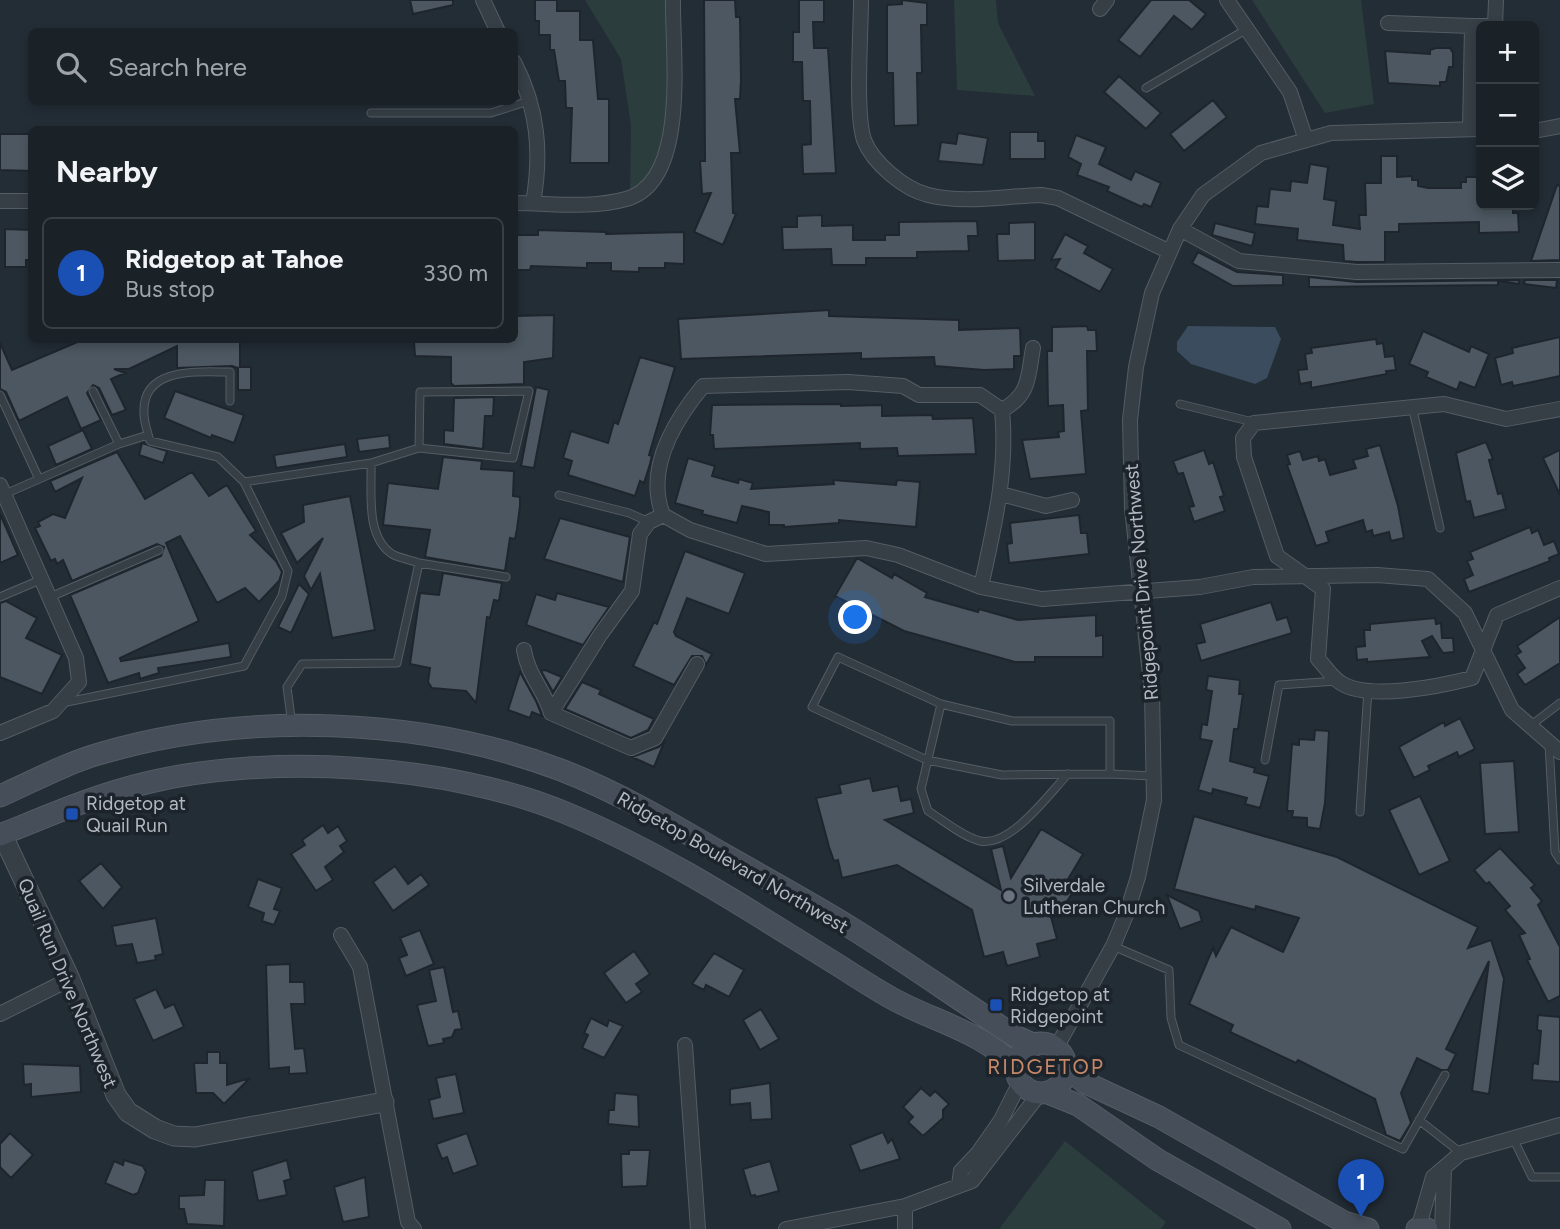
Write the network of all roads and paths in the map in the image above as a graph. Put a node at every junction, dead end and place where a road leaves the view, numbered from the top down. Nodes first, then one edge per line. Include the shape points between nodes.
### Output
1 (483, 0) edge
2 (673, 0) edge
3 (861, 0) edge
4 (1227, 0) edge
5 (1496, 0) edge
6 (1388, 23) dead end
7 (1472, 26) junction
8 (496, 28) edge
9 (1247, 29) junction
10 (518, 72) edge
11 (1146, 88) dead end
12 (530, 101) junction
13 (517, 105) edge
14 (518, 105) edge
15 (371, 113) dead end
16 (1560, 126) edge
17 (1476, 129) edge
18 (1539, 130) edge
19 (1306, 141) junction
20 (0, 201) edge
21 (28, 201) edge
22 (518, 203) edge
23 (533, 203) junction
24 (1180, 229) junction
25 (1170, 252) junction
26 (1560, 270) edge
27 (1033, 348) dead end
28 (93, 391) dead end
29 (0, 395) edge
30 (230, 401) dead end
31 (1180, 404) dead end
32 (1412, 406) junction
33 (1560, 409) edge
34 (1002, 410) junction
35 (1254, 423) junction
36 (148, 435) junction
37 (119, 444) junction
38 (419, 448) junction
39 (371, 463) junction
40 (39, 479) junction
41 (244, 482) junction
42 (2, 490) edge
43 (559, 495) dead end
44 (1001, 495) junction
45 (1072, 500) dead end
46 (663, 515) junction
47 (649, 522) junction
48 (1440, 528) dead end
49 (159, 550) dead end
50 (419, 563) junction
51 (1305, 576) junction
52 (506, 577) dead end
53 (40, 580) junction
54 (981, 587) junction
55 (1560, 588) edge
56 (1142, 590) junction
57 (0, 597) edge
58 (48, 598) junction
59 (524, 650) dead end
60 (1483, 653) junction
61 (696, 664) dead end
62 (1339, 681) junction
63 (1368, 690) junction
64 (1560, 703) edge
65 (60, 704) junction
66 (941, 704) junction
67 (551, 713) junction
68 (292, 726) junction
69 (1530, 726) junction
70 (0, 733) edge
71 (1554, 747) edge
72 (927, 760) junction
73 (1265, 760) dead end
74 (1068, 774) junction
75 (1110, 774) junction
76 (1154, 776) junction
77 (0, 798) edge
78 (1360, 812) dead end
79 (1, 835) edge
80 (1560, 860) edge
81 (341, 936) dead end
82 (1113, 946) junction
83 (70, 979) junction
84 (0, 1014) edge
85 (685, 1045) dead end
86 (1035, 1045) junction
87 (1061, 1058) junction
88 (1018, 1075) junction
89 (1445, 1075) dead end
90 (1044, 1093) junction
91 (384, 1101) junction
92 (1419, 1120) junction
93 (1560, 1125) edge
94 (1513, 1138) junction
95 (1461, 1153) junction
96 (1444, 1170) junction
97 (1560, 1177) edge
98 (959, 1185) junction
99 (905, 1206) junction
100 (414, 1229) edge
101 (698, 1229) edge
102 (786, 1229) edge
103 (905, 1229) edge
104 (1280, 1229) edge
105 (1368, 1229) edge
106 (1418, 1229) edge
107 (1427, 1229) edge
108 (1442, 1229) edge

1 - 8 street
2 - 23 street via 672,124 661,172 642,193 628,199 605,204
3 - 25 street via 864,139 890,173 927,195 1058,198
4 - 9 street
5 - 7 street via 1495,26
6 - 7 street
7 - 17 street
9 - 11 lane
9 - 19 street via 1290,92
10 - 12 street
12 - 14 lane
12 - 23 street via 540,163
13 - 15 lane via 491,113
16 - 18 street
17 - 19 street, Ridgepoint Drive Northwest via 1331,134
19 - 24 street, Ridgepoint Drive Northwest via 1261,153 1203,195
20 - 21 street
22 - 23 street
24 - 25 street, Ridgepoint Drive Northwest
24 - 26 street via 1239,261 1357,272
25 - 56 street, Ridgepoint Drive Northwest via 1152,293 1130,421 1132,508
27 - 34 street via 1027,385 1019,400
28 - 37 lane
29 - 40 lane
30 - 36 lane via 230,372 172,372 152,388 143,412
31 - 35 lane
32 - 33 street via 1444,404 1506,419
32 - 35 street
32 - 48 lane
34 - 44 street
34 - 46 street via 980,395 919,395 903,386 848,382 703,386 670,434 660,463 657,500
35 - 51 street via 1243,438 1244,457 1278,556
36 - 37 lane
36 - 41 lane via 150,441 218,457
37 - 40 lane
38 - 38 lane via 513,458 529,391 420,392
38 - 39 lane
39 - 41 lane
39 - 50 lane via 377,537 392,554
40 - 42 lane
41 - 65 lane via 288,571 282,596 244,666
42 - 53 street
43 - 47 lane
44 - 45 street via 1046,506
44 - 54 street
46 - 47 street
46 - 54 street via 690,530 766,554 866,548 898,555
47 - 67 street via 640,534 632,591
49 - 58 lane
50 - 52 lane
50 - 68 lane via 397,663 302,664 287,687
51 - 56 street
51 - 60 street via 1427,579 1465,613
51 - 62 street via 1322,589 1318,659
53 - 57 lane
53 - 58 street
54 - 56 street via 1042,598
55 - 60 street via 1497,615
56 - 76 street, Ridgepoint Drive Northwest
58 - 65 street via 76,658 79,682
59 - 67 street via 527,669 545,693
60 - 63 street via 1472,678 1438,687
60 - 69 street via 1511,710
61 - 67 street via 655,738 631,748
62 - 63 street
62 - 73 lane via 1279,685
63 - 78 lane
64 - 69 lane
65 - 70 street
66 - 72 lane
66 - 72 lane via 838,657 812,707
66 - 75 lane via 1012,721 1110,721
68 - 77 main road, Ridgetop Boulevard Northwest via 206,732 102,753
68 - 86 main road, Ridgetop Boulevard Northwest via 437,737 479,744 561,770 635,803 848,926
69 - 71 street
71 - 80 lane via 1555,852
72 - 74 lane via 1002,775
72 - 74 lane via 921,789 928,811 979,841 999,840 1018,826
74 - 75 lane
75 - 76 lane
76 - 82 street, Ridgepoint Drive Northwest via 1154,800 1138,877
77 - 79 main road via 13,815 11,827
79 - 83 street, Quail Run Drive Northwest
79 - 88 main road, Ridgetop Boulevard Northwest via 53,812 146,783 254,769 333,766 497,789 566,813 640,847 893,999 991,1044
81 - 91 street via 360,967
82 - 87 street, Ridgepoint Drive Northwest
82 - 92 lane via 1169,970 1171,1018 1179,1045 1403,1149
83 - 84 street
83 - 91 street, Quail Run Drive Northwest via 116,1095 128,1112 174,1136 219,1134
85 - 101 street
86 - 87 main road via 1048,1044
86 - 88 main road via 1019,1057
87 - 90 main road via 1061,1084
87 - 105 main road via 1084,1082 1158,1117 1344,1222
88 - 90 main road via 1032,1092
88 - 98 street via 1001,1120 961,1171
89 - 92 lane
90 - 98 street via 972,1181
90 - 104 main road via 1078,1105 1158,1160
91 - 100 street via 408,1222
92 - 95 lane
93 - 94 street
94 - 95 street
94 - 97 lane via 1532,1177
95 - 96 street
96 - 106 street via 1433,1177
96 - 108 street
98 - 99 street
99 - 102 street
99 - 103 street
106 - 107 main road

